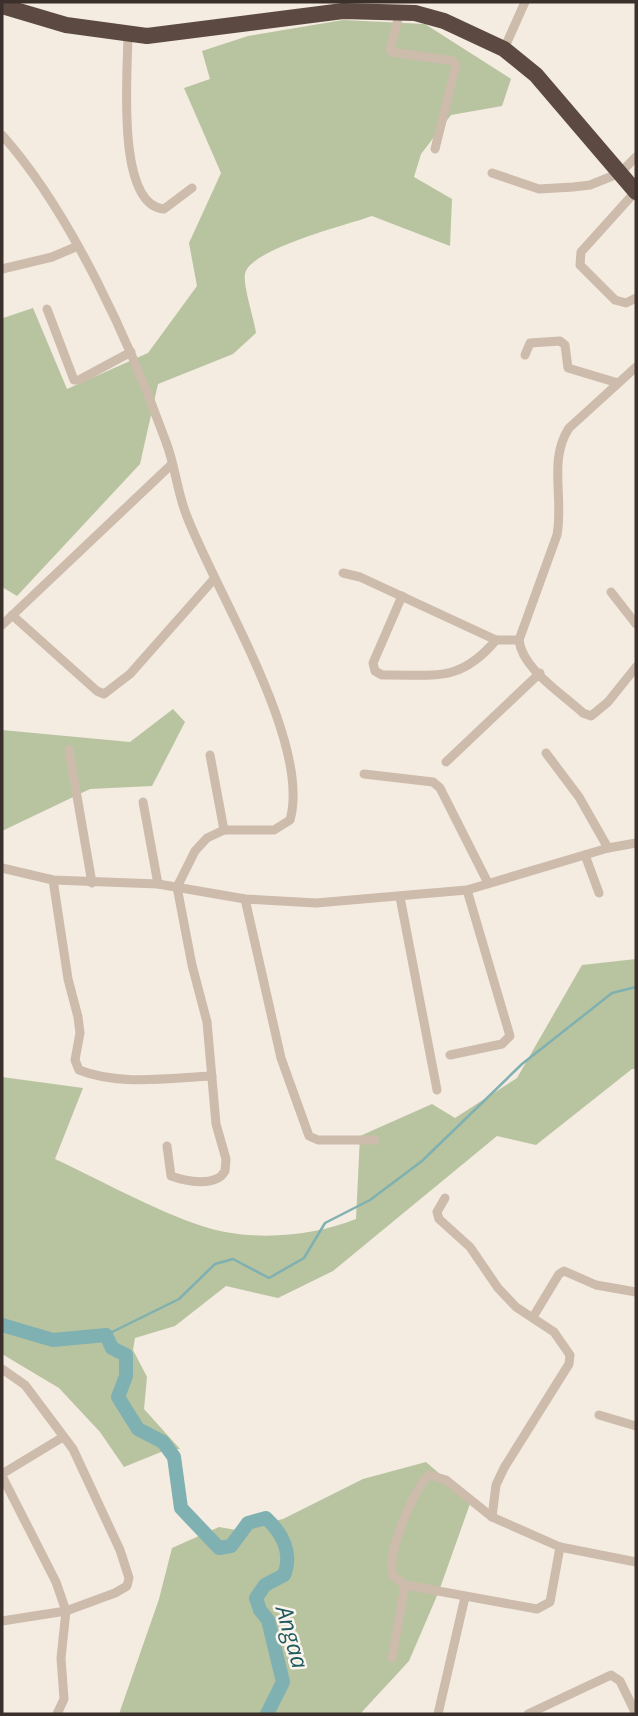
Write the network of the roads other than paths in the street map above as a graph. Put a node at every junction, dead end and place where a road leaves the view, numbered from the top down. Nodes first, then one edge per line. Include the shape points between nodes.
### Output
1 (525, 2) edge
2 (2, 6) edge
3 (400, 12) junction
4 (128, 34) junction
5 (504, 49) junction
6 (2, 135) edge
7 (435, 149) dead end
8 (636, 157) edge
9 (492, 173) dead end
10 (620, 173) junction
11 (192, 188) dead end
12 (636, 192) edge
13 (78, 246) junction
14 (2, 269) edge
15 (636, 298) edge
16 (47, 309) dead end
17 (131, 352) junction
18 (525, 355) dead end
19 (636, 366) edge
20 (618, 383) junction
21 (173, 464) junction
22 (343, 573) dead end
23 (214, 579) junction
24 (611, 592) dead end
25 (402, 596) junction
26 (12, 615) junction
27 (636, 624) edge
28 (2, 625) edge
29 (496, 640) junction
30 (519, 640) junction
31 (636, 667) edge
32 (540, 673) junction
33 (69, 750) dead end
34 (546, 753) dead end
35 (210, 755) dead end
36 (446, 762) dead end
37 (364, 774) dead end
38 (143, 802) dead end
39 (224, 830) junction
40 (636, 843) edge
41 (608, 848) junction
42 (585, 855) junction
43 (2, 868) edge
44 (52, 880) junction
45 (92, 883) junction
46 (488, 883) junction
47 (158, 884) junction
48 (177, 887) junction
49 (467, 890) junction
50 (599, 893) dead end
51 (400, 897) junction
52 (246, 899) junction
53 (450, 1055) dead end
54 (212, 1076) junction
55 (438, 1090) dead end
56 (375, 1140) dead end
57 (167, 1146) dead end
58 (445, 1198) dead end
59 (636, 1292) edge
60 (533, 1317) junction
61 (2, 1369) edge
62 (599, 1415) dead end
63 (636, 1426) edge
64 (63, 1437) junction
65 (2, 1475) edge
66 (492, 1517) junction
67 (560, 1548) junction
68 (636, 1562) edge
69 (405, 1585) junction
70 (465, 1597) junction
71 (66, 1611) junction
72 (2, 1621) edge
73 (392, 1658) dead end
74 (57, 1714) edge
75 (438, 1714) edge
76 (528, 1714) edge
77 (636, 1714) edge

1 - 5 street
2 - 4 highway via 66,25
3 - 4 highway via 343,11 191,33
3 - 5 highway via 444,21
3 - 7 street via 392,52 456,65
4 - 11 street via 127,130 135,178 144,197 157,208 164,209
5 - 10 highway via 536,75
6 - 13 street
8 - 10 street
9 - 10 street via 540,189 590,185
10 - 12 highway
12 - 15 street via 579,259 615,300 626,303
13 - 14 street
13 - 17 street
16 - 17 street via 74,380
17 - 21 street
18 - 20 street via 530,343 560,341 565,345 568,368
19 - 20 street
20 - 30 street via 569,428 556,453 557,535
21 - 23 street via 185,512
21 - 26 street
22 - 25 street
23 - 26 street via 130,674 104,694
23 - 39 street via 262,676 289,766 293,809 290,821 274,830
24 - 27 street
25 - 29 street
25 - 29 street via 373,663 382,675 459,672
26 - 28 street
29 - 30 street
30 - 32 street via 520,650
31 - 32 street via 591,716
32 - 36 street
33 - 45 street
34 - 41 street via 579,797
35 - 39 street
37 - 46 street via 433,782 440,788
38 - 47 street
39 - 48 street via 195,851
40 - 41 street
41 - 42 street
42 - 46 street
42 - 50 street
43 - 44 street
44 - 45 street
44 - 54 street via 78,1017 75,1060 79,1070 125,1078
45 - 47 street
46 - 49 street
47 - 48 street
48 - 52 street
48 - 54 street via 207,1022
49 - 51 street
49 - 53 street via 510,1036 502,1044
51 - 52 street via 316,903
51 - 55 street
52 - 56 street via 281,1058 309,1136
54 - 57 street via 216,1124 226,1160 222,1177 187,1181 171,1175
58 - 60 street via 437,1212 439,1219 470,1247 516,1307
59 - 60 street via 596,1285 564,1271
60 - 66 street via 570,1351 569,1364 504,1468 496,1485
61 - 64 street via 25,1385
62 - 63 street
64 - 65 street
64 - 71 street via 73,1449 129,1578 127,1586 115,1593
65 - 71 street
66 - 67 street
66 - 69 street via 446,1480 429,1475 420,1482 391,1562 393,1576
67 - 68 street
67 - 70 street via 550,1602 544,1607 531,1609
69 - 70 street
69 - 73 street
70 - 75 street
71 - 72 street
71 - 74 street via 61,1658 64,1699
76 - 77 street via 611,1675 620,1681

